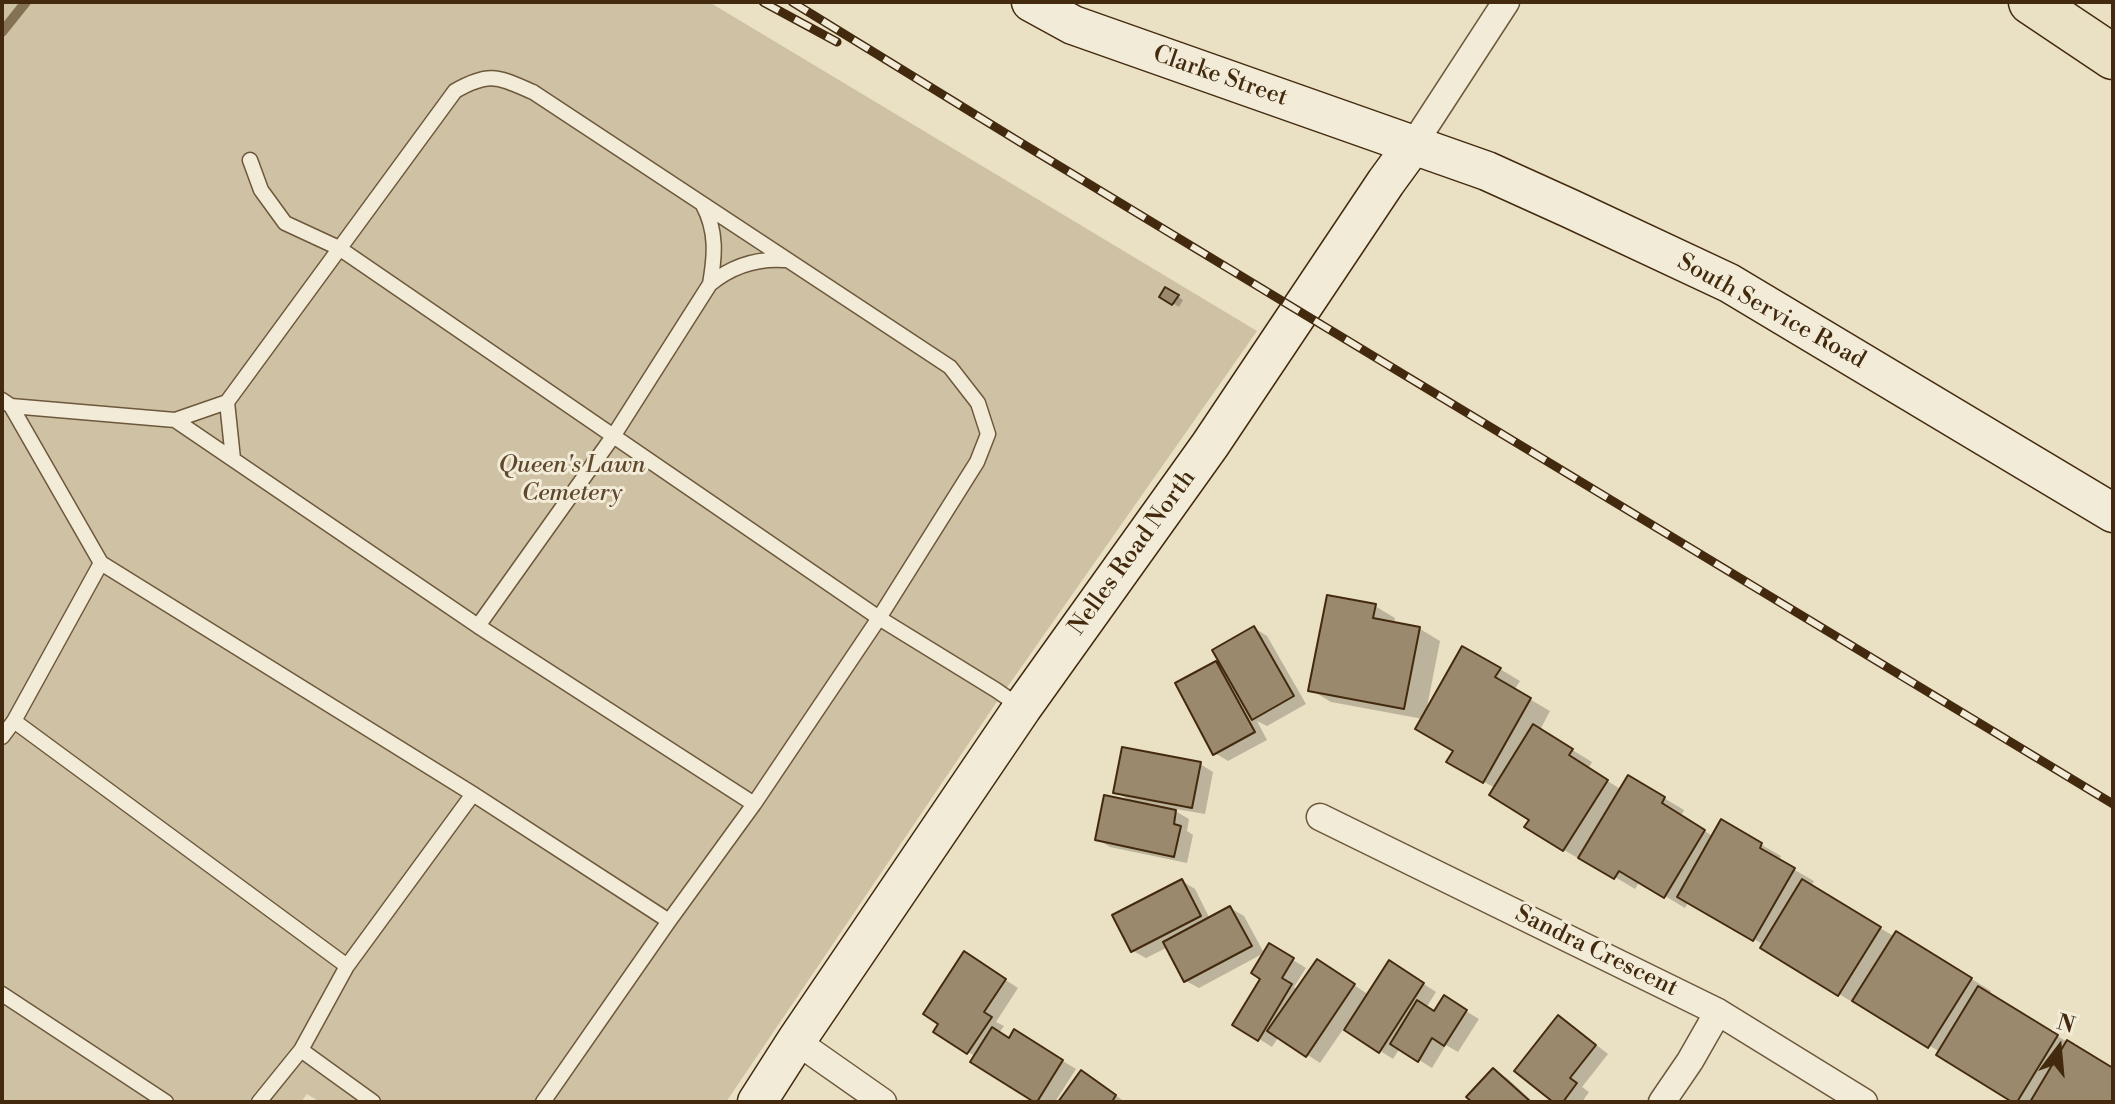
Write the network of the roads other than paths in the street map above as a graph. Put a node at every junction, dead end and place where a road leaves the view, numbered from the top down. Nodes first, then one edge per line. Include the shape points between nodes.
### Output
1 (1031, 2) edge
2 (1506, 2) edge
3 (2031, 2) edge
4 (2113, 57) edge
5 (1413, 145) junction
6 (250, 160) dead end
7 (703, 204) junction
8 (339, 248) junction
9 (789, 261) junction
10 (710, 284) junction
11 (227, 402) junction
12 (6, 403) edge
13 (175, 420) junction
14 (614, 435) junction
15 (233, 459) junction
16 (2113, 513) edge
17 (101, 563) junction
18 (879, 618) junction
19 (478, 626) junction
20 (1022, 708) junction
21 (14, 721) junction
22 (2, 737) edge
23 (473, 794) junction
24 (754, 804) junction
25 (1320, 817) dead end
26 (669, 921) junction
27 (347, 966) junction
28 (2, 994) edge
29 (1718, 1012) junction
30 (796, 1041) junction
31 (301, 1050) junction
32 (166, 1102) edge
33 (259, 1102) edge
34 (373, 1102) edge
35 (543, 1102) edge
36 (757, 1102) edge
37 (883, 1102) edge
38 (1662, 1102) edge
39 (1864, 1102) edge

1 - 5 street, Clarke Street via 1073,25
2 - 5 street, Nelles Road North
3 - 4 highway
5 - 16 street, South Service Road via 1487,171 1729,283
5 - 20 street, Nelles Road North via 1210,445
6 - 8 lane via 261,190 285,223
7 - 8 lane via 533,92 503,79 476,79 455,91
7 - 9 lane
7 - 10 lane via 714,245
8 - 11 lane
8 - 14 lane
9 - 10 lane via 750,263
9 - 18 lane via 950,367 978,403 988,434 977,462
10 - 14 lane
11 - 13 lane
11 - 15 lane
12 - 13 lane
12 - 17 lane
13 - 15 lane
14 - 18 lane
14 - 19 lane
15 - 19 lane
17 - 21 lane
17 - 23 lane
18 - 20 lane
18 - 24 lane
19 - 24 lane
20 - 30 street, Nelles Road North
21 - 22 lane
21 - 27 lane
23 - 26 lane
23 - 27 lane
24 - 26 lane
25 - 29 street, Sandra Crescent
26 - 35 lane
27 - 31 lane
28 - 32 lane
29 - 38 street
29 - 39 street, Sandra Crescent
30 - 36 street, Nelles Road North
30 - 37 street
31 - 33 lane
31 - 34 lane

